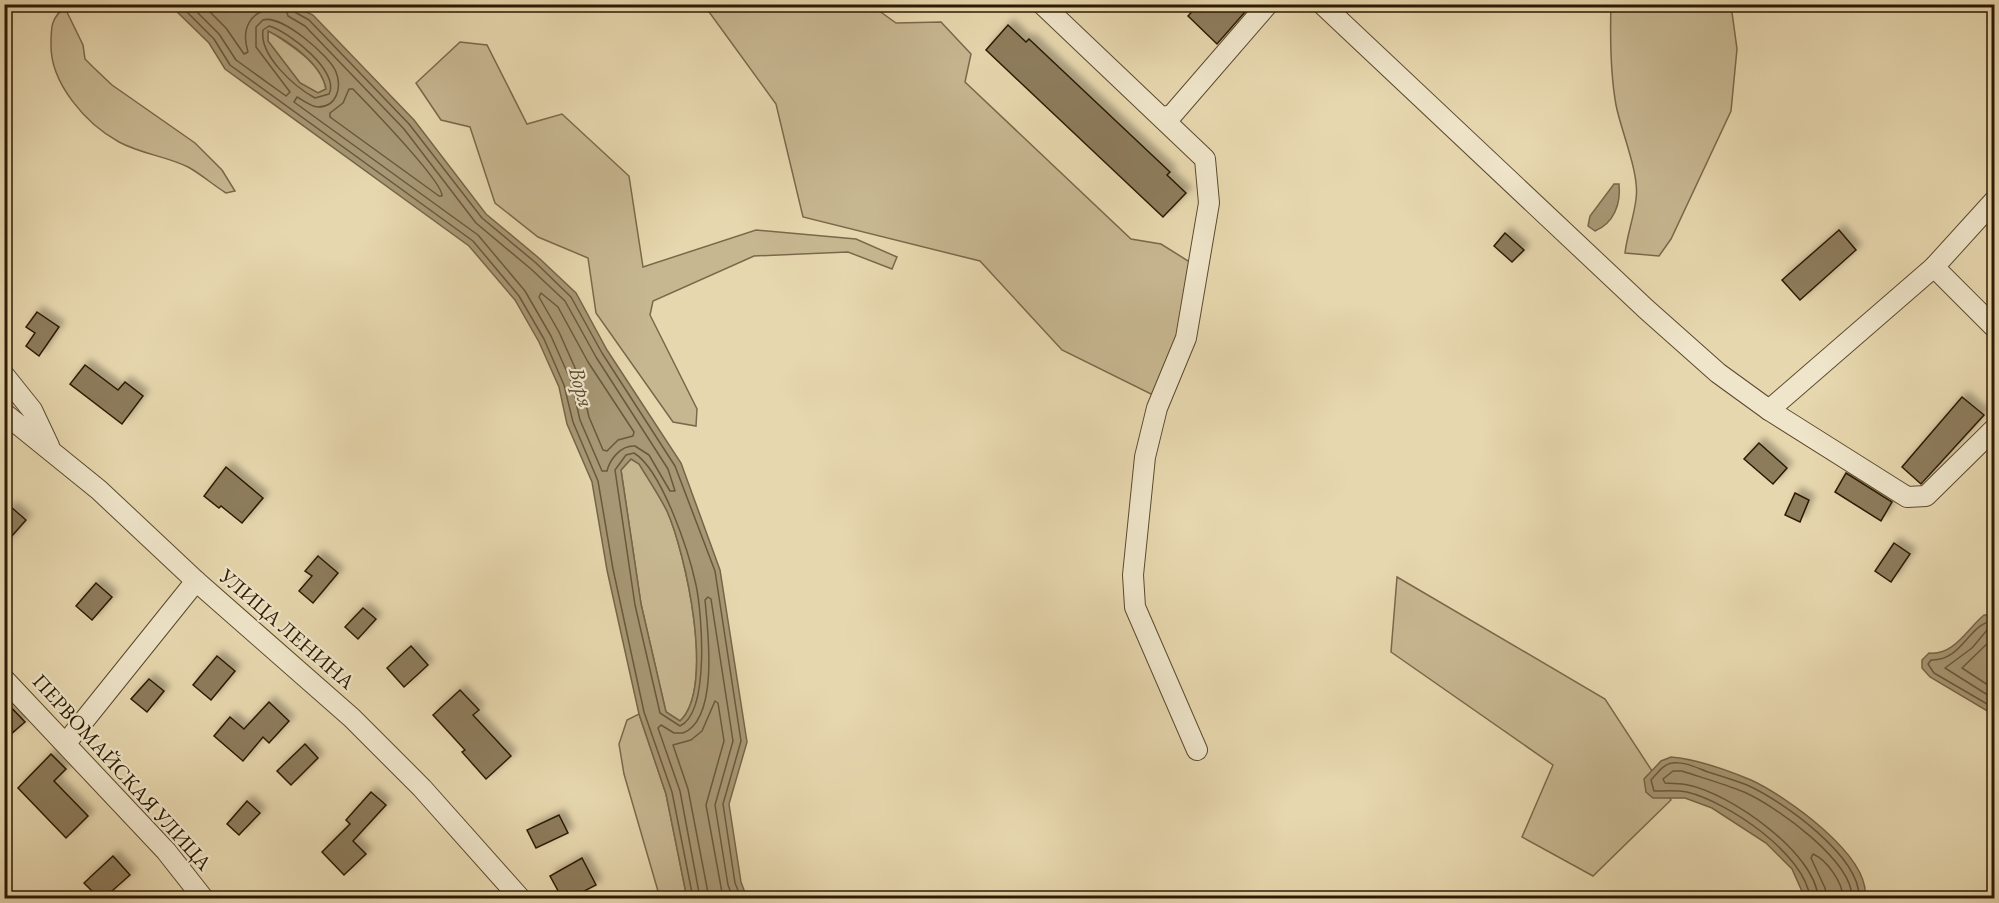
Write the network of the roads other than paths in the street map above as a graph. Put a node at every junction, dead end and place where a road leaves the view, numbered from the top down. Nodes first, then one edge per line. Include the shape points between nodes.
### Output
1 (1042, 4) edge
2 (1268, 4) edge
3 (1322, 4) edge
4 (1163, 117) junction
5 (1995, 201) edge
6 (1934, 267) junction
7 (1995, 327) edge
8 (4, 375) edge
9 (1769, 410) junction
10 (4, 413) edge
11 (1995, 429) edge
12 (50, 447) junction
13 (196, 581) junction
14 (4, 679) edge
15 (66, 743) junction
16 (1197, 750) dead end
17 (203, 898) edge
18 (520, 898) edge

1 - 4 street
2 - 4 street via 1172,115
3 - 9 street via 1646,309 1718,373
4 - 16 street via 1205,159 1209,203 1186,338 1157,408 1145,456 1133,575 1135,607
5 - 6 street
6 - 7 street
6 - 9 street
8 - 12 street via 32,410
9 - 11 street via 1916,499 1926,496
10 - 12 street, УЛИЦА ЛЕНИНА
12 - 13 street, УЛИЦА ЛЕНИНА
13 - 15 street
13 - 18 street, УЛИЦА ЛЕНИНА via 352,718 422,788
14 - 15 street, ПЕРВОМАЙСКАЯ УЛИЦА
15 - 17 street, ПЕРВОМАЙСКАЯ УЛИЦА via 166,851

